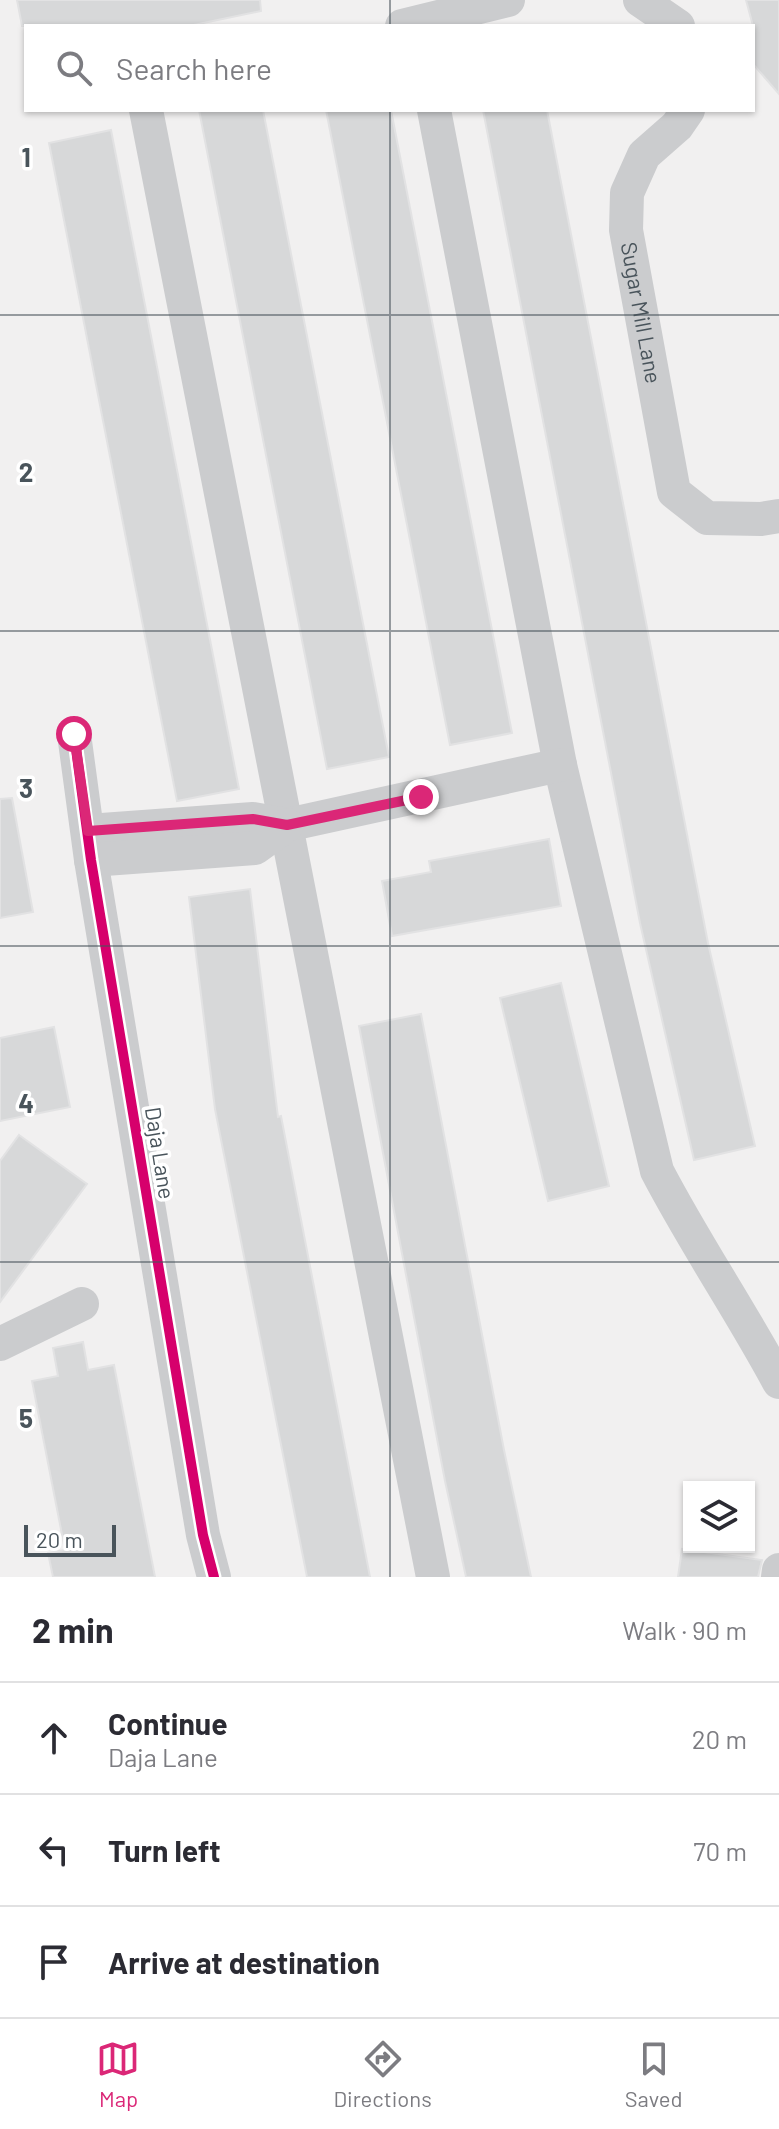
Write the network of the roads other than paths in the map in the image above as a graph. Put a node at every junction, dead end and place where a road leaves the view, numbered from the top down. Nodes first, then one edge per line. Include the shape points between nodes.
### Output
1 (508, 0) edge
2 (640, 0) edge
3 (417, 24) edge
4 (675, 24) edge
5 (146, 112) edge
6 (434, 112) edge
7 (687, 112) edge
8 (779, 516) edge
9 (74, 734) dead end
10 (560, 765) junction
11 (287, 825) junction
12 (89, 845) junction
13 (82, 1304) dead end
14 (0, 1344) edge
15 (779, 1382) edge
16 (779, 1570) edge
17 (214, 1577) edge
18 (433, 1577) edge
19 (778, 1577) edge

1 - 3 street
2 - 4 street
5 - 11 street
6 - 10 street
7 - 8 street, Sugar Mill Lane via 644,155 627,193 626,230 674,492 707,518
9 - 12 street, Daja Lane
10 - 11 street
10 - 15 street via 657,1171
11 - 12 street via 255,848
11 - 18 street
12 - 17 street, Daja Lane
13 - 14 street
16 - 19 street

